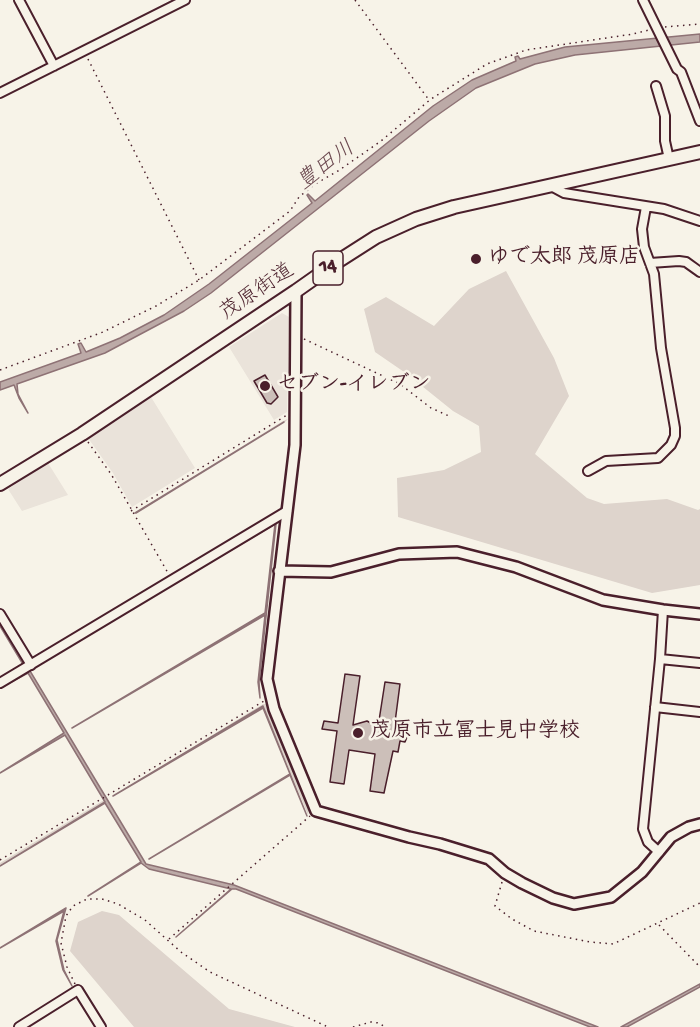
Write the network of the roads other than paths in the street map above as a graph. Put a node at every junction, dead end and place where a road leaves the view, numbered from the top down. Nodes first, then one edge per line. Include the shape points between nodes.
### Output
1 (19, 0) edge
2 (185, 0) edge
3 (643, 0) edge
4 (54, 66) junction
5 (656, 86) dead end
6 (0, 93) edge
7 (700, 121) edge
8 (700, 152) edge
9 (669, 159) junction
10 (550, 186) junction
11 (646, 207) junction
12 (700, 221) edge
13 (650, 263) junction
14 (700, 272) edge
15 (297, 291) junction
16 (588, 471) dead end
17 (0, 484) edge
18 (286, 511) junction
19 (279, 571) junction
20 (663, 610) junction
21 (0, 614) edge
22 (700, 614) edge
23 (660, 659) junction
24 (700, 663) edge
25 (31, 665) junction
26 (0, 683) edge
27 (655, 707) junction
28 (700, 712) edge
29 (700, 824) edge
30 (659, 852) junction
31 (19, 1027) edge
32 (101, 1027) edge

1 - 4 street
2 - 4 street
3 - 7 street via 681,72
4 - 6 street
5 - 9 street via 665,116
8 - 9 main road, 茂原街道 / 14
9 - 10 main road, 茂原街道 / 14
10 - 11 street via 564,193
10 - 15 main road, 茂原街道 / 14 via 416,219 376,237
11 - 12 street
11 - 13 street via 642,229
13 - 14 street via 686,262
13 - 16 street via 675,436 658,458 606,461
15 - 17 main road, 茂原街道 / 14
15 - 18 street via 295,445
18 - 19 street
18 - 25 street
19 - 20 street via 331,572 399,554 457,552 516,567 603,600
19 - 30 street via 267,679 292,757 316,811 489,859 505,873 553,898 574,904 612,897
20 - 22 street
20 - 23 street
21 - 25 street
23 - 24 street
23 - 27 street
25 - 26 street
27 - 28 street
27 - 30 street via 643,829 648,842
29 - 30 street via 671,837
31 - 32 street via 78,990

